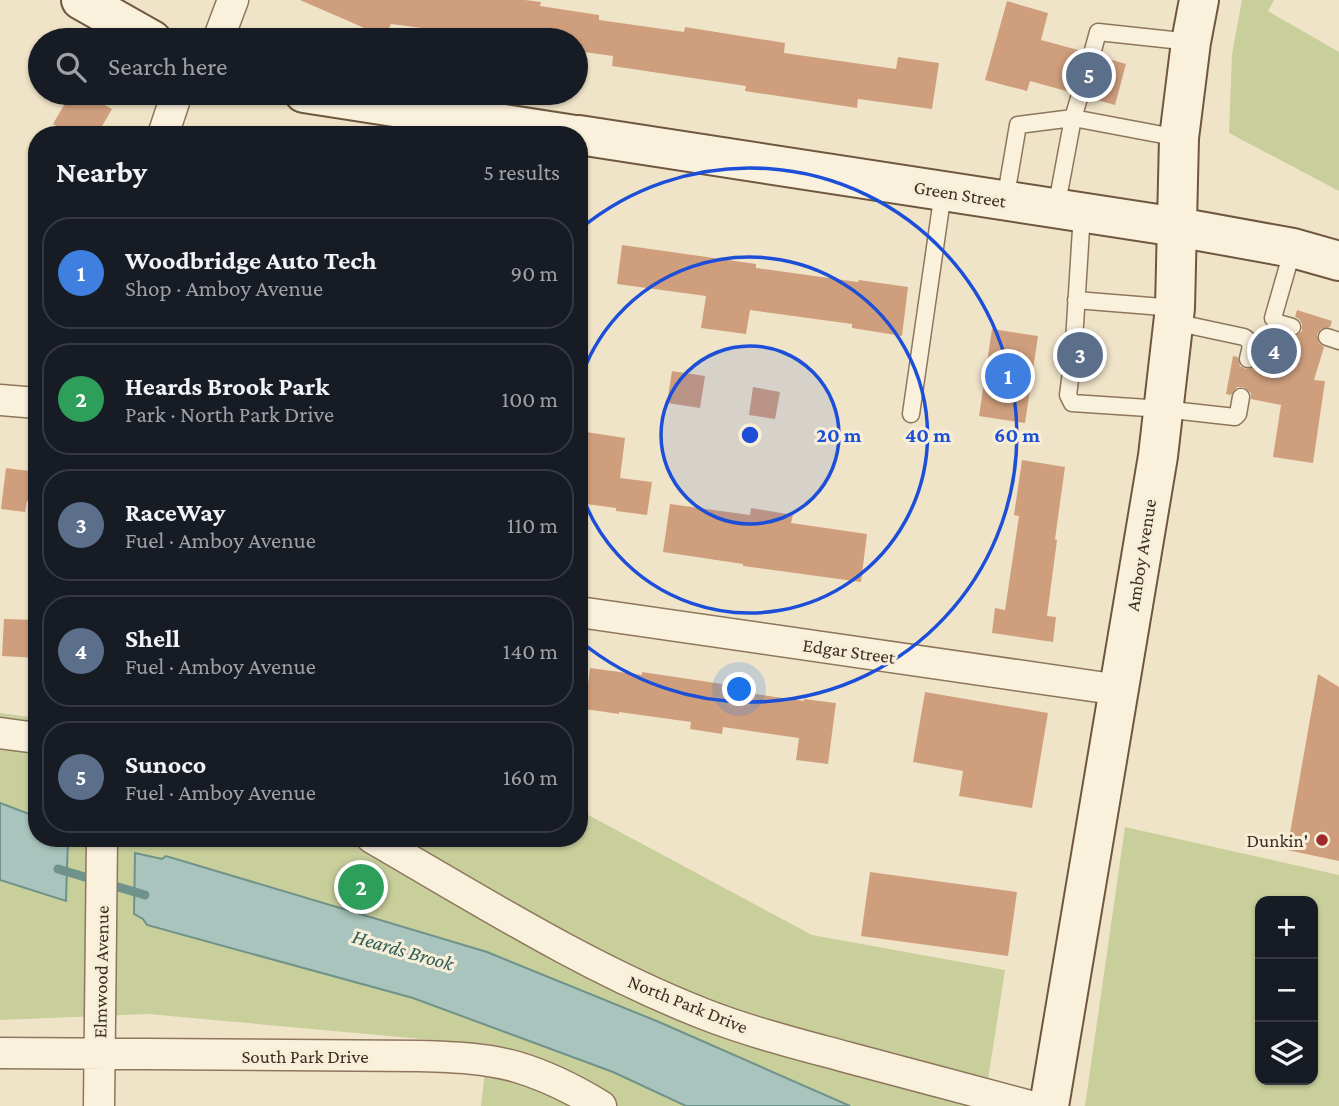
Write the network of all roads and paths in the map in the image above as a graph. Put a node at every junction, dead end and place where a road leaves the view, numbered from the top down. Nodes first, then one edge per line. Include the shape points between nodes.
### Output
1 (81, 0) edge
2 (233, 0) edge
3 (1199, 0) edge
4 (131, 28) edge
5 (222, 28) edge
6 (1191, 42) junction
7 (1092, 54) dead end
8 (1080, 95) dead end
9 (173, 105) edge
10 (381, 105) edge
11 (1073, 118) junction
12 (166, 126) edge
13 (518, 126) edge
14 (588, 137) edge
15 (1179, 138) junction
16 (943, 192) junction
17 (1005, 201) junction
18 (1069, 211) junction
19 (1177, 227) junction
20 (1293, 248) junction
21 (1339, 261) edge
22 (1076, 300) junction
23 (1174, 315) junction
24 (1292, 327) dead end
25 (1248, 359) dead end
26 (1241, 397) dead end
27 (0, 400) edge
28 (28, 402) edge
29 (1163, 410) junction
30 (911, 414) dead end
31 (588, 613) edge
32 (1120, 690) junction
33 (0, 733) edge
34 (28, 737) edge
35 (102, 847) edge
36 (387, 847) edge
37 (0, 1053) edge
38 (99, 1055) junction
39 (99, 1106) edge
40 (601, 1106) edge
41 (1030, 1106) edge
42 (1049, 1106) edge

1 - 4 street
2 - 5 street
3 - 6 street, Amboy Avenue
6 - 7 lane via 1098,32
6 - 15 street, Amboy Avenue
8 - 11 lane
9 - 12 street
10 - 13 street, Green Street
11 - 15 lane
11 - 17 lane via 1018,125
11 - 18 lane
14 - 16 street, Green Street
15 - 19 street, Amboy Avenue
16 - 17 street, Green Street
16 - 30 lane
17 - 18 street, Green Street
18 - 19 street, Green Street
18 - 22 lane
19 - 20 street, Green Street
19 - 23 street, Amboy Avenue
20 - 21 street, Green Street
20 - 24 lane via 1273,318
22 - 23 lane
22 - 29 lane via 1068,395 1072,403
23 - 25 lane via 1250,340
23 - 29 street, Amboy Avenue
26 - 29 lane via 1235,417
27 - 28 street
29 - 32 street, Amboy Avenue
31 - 32 street, Edgar Street
32 - 42 street, Amboy Avenue
33 - 34 street
35 - 38 street, Elmwood Avenue
36 - 41 street, North Park Drive via 551,942 706,1014
37 - 38 street, South Park Drive
38 - 39 street, Elmwood Avenue
38 - 40 street, South Park Drive via 463,1058 516,1067

